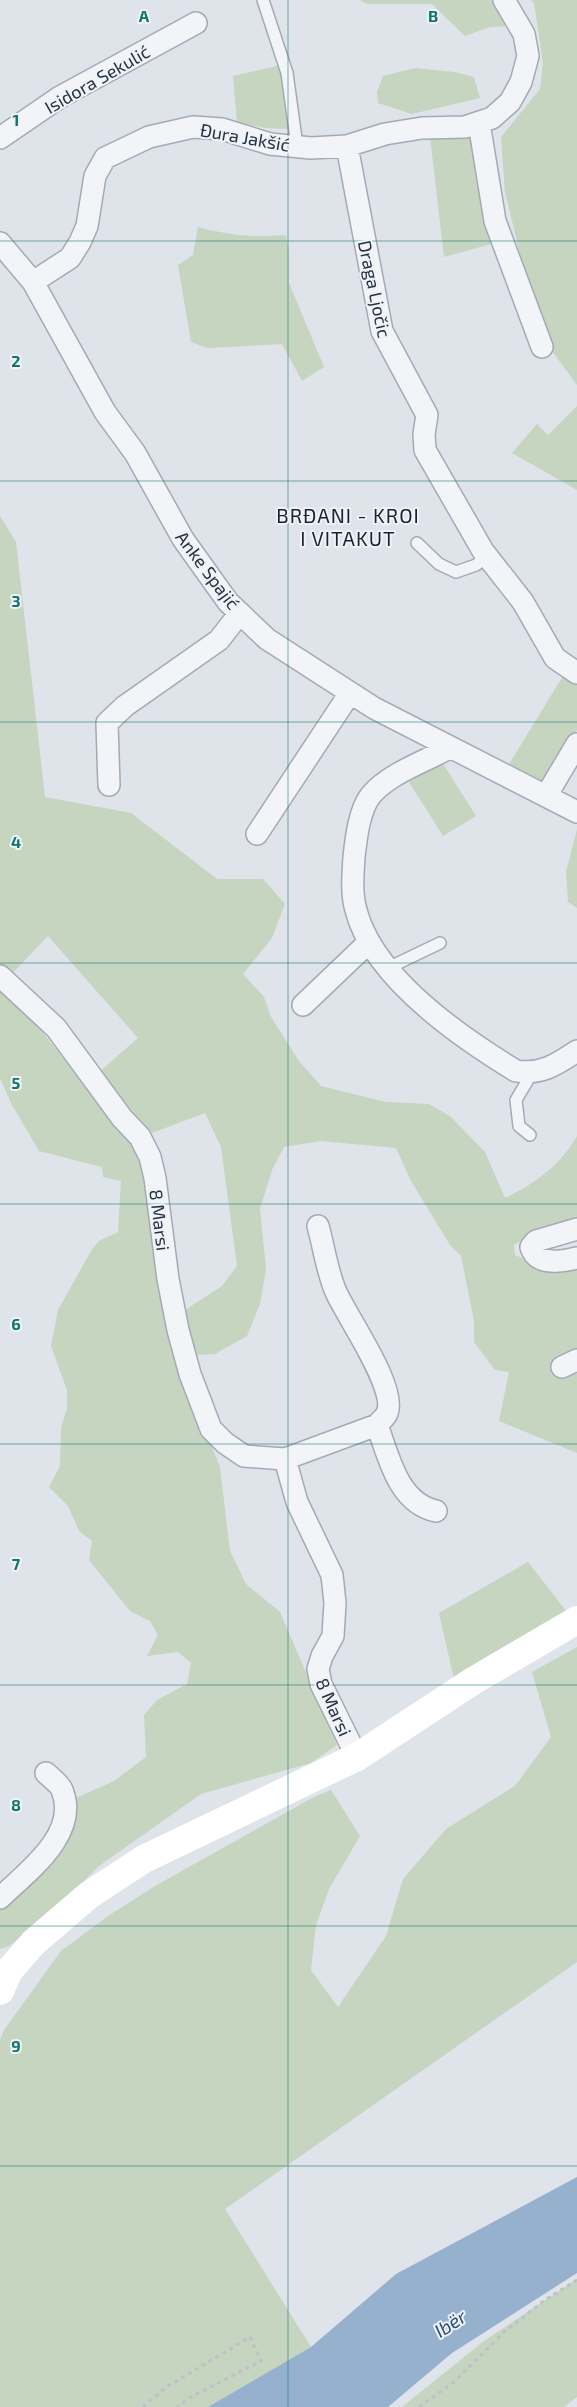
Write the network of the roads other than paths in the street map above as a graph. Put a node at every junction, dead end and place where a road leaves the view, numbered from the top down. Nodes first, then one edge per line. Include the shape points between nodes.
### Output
1 (264, 0) edge
2 (504, 0) edge
3 (196, 23) dead end
4 (479, 122) junction
5 (0, 138) edge
6 (297, 146) junction
7 (347, 146) junction
8 (0, 242) edge
9 (34, 282) junction
10 (542, 347) dead end
11 (417, 543) dead end
12 (486, 556) junction
13 (240, 613) junction
14 (577, 673) edge
15 (350, 693) junction
16 (577, 744) edge
17 (449, 748) junction
18 (109, 785) dead end
19 (546, 796) junction
20 (577, 812) edge
21 (257, 834) dead end
22 (369, 942) junction
23 (440, 943) dead end
24 (388, 968) junction
25 (0, 976) edge
26 (303, 1004) dead end
27 (577, 1051) edge
28 (532, 1073) junction
29 (530, 1135) dead end
30 (318, 1226) dead end
31 (577, 1229) edge
32 (577, 1258) edge
33 (377, 1425) junction
34 (285, 1459) junction
35 (436, 1511) dead end
36 (577, 1620) edge
37 (357, 1757) junction
38 (46, 1774) dead end
39 (0, 1898) edge
40 (3, 1978) edge

1 - 6 lane via 286,73
2 - 4 street, Ðura Jakšić via 524,34 528,56 510,102 492,118
3 - 5 street, Isidora Sekulić via 60,97
4 - 7 street, Ðura Jakšić via 465,127 422,128 386,134
4 - 10 street via 495,221
6 - 7 street, Ðura Jakšić
6 - 9 street, Ðura Jakšić via 270,144 222,129 193,127 150,137 105,158 95,176 87,226 80,242 70,258
7 - 12 street, Draga Ljočic via 382,331 427,415 425,450
8 - 9 street, Anke Spajić
9 - 13 street, Anke Spajić via 104,412 135,453 183,539 228,602
11 - 12 lane via 439,564 456,572
12 - 14 street, Draga Ljočic via 522,602 555,658
13 - 15 street, Anke Spajić via 267,639
13 - 18 street via 219,640 125,706 107,723
15 - 17 street, Anke Spajić
15 - 21 street
16 - 19 street
17 - 19 street, Anke Spajić
17 - 22 street via 385,782 370,796 363,812 355,847 352,888 355,910
19 - 20 street, Anke Spajić
22 - 24 street
22 - 26 street
23 - 24 lane
24 - 28 street via 425,1007 503,1063 516,1071
25 - 34 street, 8 Marsi via 56,1028 122,1118 140,1137 150,1157 178,1330 190,1374 211,1429 244,1456
27 - 28 street via 556,1065
28 - 29 lane via 516,1100 519,1126
30 - 33 street via 335,1292 387,1390 387,1414
31 - 32 street via 536,1241 531,1247 537,1258 544,1260
33 - 34 street, 8 Marsi
33 - 35 street via 398,1480 408,1495 425,1508
34 - 37 street, 8 Marsi via 297,1502 332,1575 335,1603 333,1636 318,1669 321,1684
36 - 37 main road via 473,1681
37 - 40 main road via 144,1859 89,1895 33,1943
38 - 39 street via 62,1788 66,1808 60,1830 47,1853

